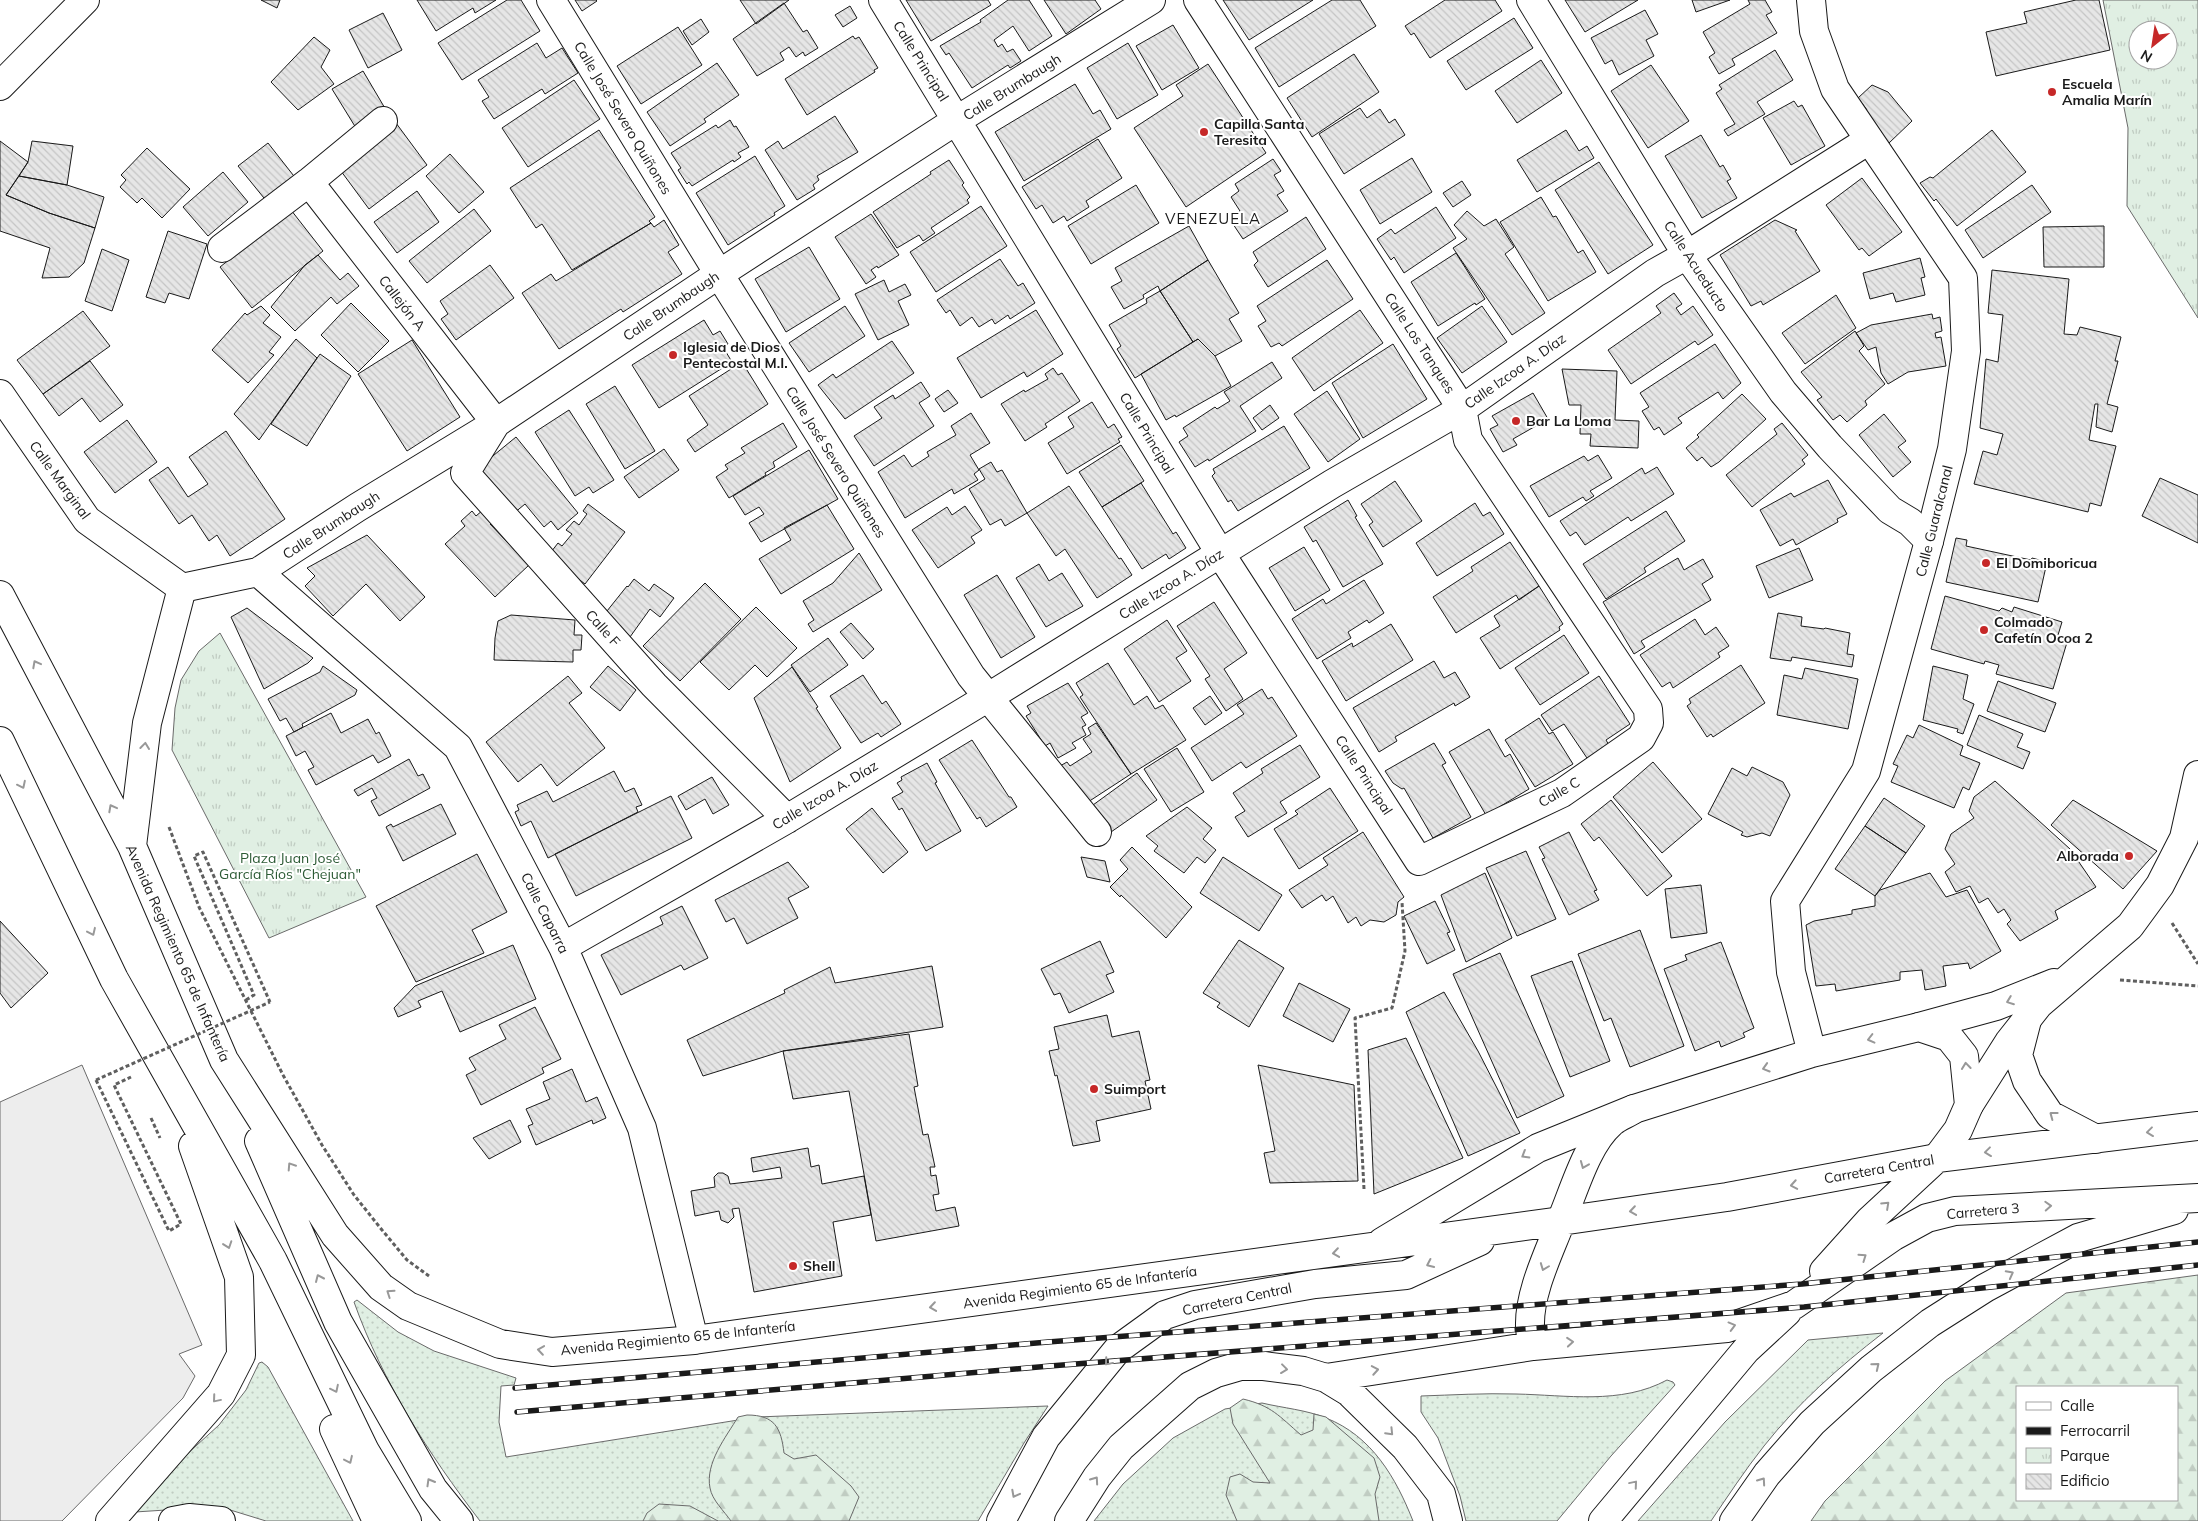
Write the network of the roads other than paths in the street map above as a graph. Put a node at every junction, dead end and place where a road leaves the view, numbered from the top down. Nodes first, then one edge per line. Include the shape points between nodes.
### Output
1 (85, 0) edge
2 (551, 0) edge
3 (883, 0) edge
4 (1151, 0) edge
5 (1198, 0) edge
6 (1532, 0) edge
7 (1811, 0) edge
8 (0, 86) edge
9 (957, 120) junction
10 (383, 121) dead end
11 (1870, 140) junction
12 (309, 182) junction
13 (222, 248) dead end
14 (1688, 255) junction
15 (719, 274) junction
16 (0, 394) edge
17 (1462, 409) junction
18 (496, 423) junction
19 (1929, 541) junction
20 (1220, 553) junction
21 (258, 572) junction
22 (182, 588) junction
23 (0, 595) edge
24 (1634, 687) joint
25 (987, 698) junction
26 (0, 741) edge
27 (2198, 775) edge
28 (787, 819) junction
29 (1097, 832) dead end
30 (132, 846) junction
31 (1420, 861) joint
32 (563, 947) junction
33 (2072, 976) junction
34 (2027, 1020) junction
35 (1919, 1027) junction
36 (1812, 1053) junction
37 (224, 1060) junction
38 (172, 1084) junction
39 (1969, 1105) junction
40 (1634, 1109) junction
41 (2198, 1126) edge
42 (2096, 1139) junction
43 (1937, 1158) junction
44 (2198, 1199) edge
45 (1562, 1221) junction
46 (1506, 1229) junction
47 (1373, 1248) junction
48 (1794, 1305) junction
49 (694, 1340) junction
50 (1533, 1346) junction
51 (1326, 1378) junction
52 (110, 1521) edge
53 (173, 1521) edge
54 (221, 1521) edge
55 (377, 1521) edge
56 (407, 1521) edge
57 (459, 1521) edge
58 (1001, 1521) edge
59 (1069, 1521) edge
60 (1448, 1521) edge
61 (1603, 1521) edge
62 (1734, 1521) edge

1 - 8 main road
2 - 15 main road, Calle José Severo Quiñones
3 - 9 main road, Calle Principal
4 - 9 main road, Calle Brumbaugh
5 - 17 main road, Calle Los Tanques
6 - 14 main road, Calle Acueducto
7 - 11 main road, Calle Guaralcanal via 1814,31 1835,90
9 - 15 main road, Calle Brumbaugh
9 - 20 main road, Calle Principal
10 - 12 main road
11 - 14 main road, Calle Izcoa A. Díaz
11 - 19 main road, Calle Guaralcanal via 1963,278 1966,351 1952,449
12 - 13 main road
12 - 18 main road, Callejón A
14 - 17 main road, Calle Izcoa A. Díaz via 1655,273
14 - 19 main road, Calle Acueducto via 1783,392 1890,510 1910,522
15 - 18 main road, Calle Brumbaugh
15 - 25 main road, Calle José Severo Quiñones
16 - 22 main road, Calle Marginal via 87,520
17 - 20 main road, Calle Izcoa A. Díaz
17 - 24 main road, Calle Los Tanques via 1468,440
18 - 21 main road, Calle Brumbaugh
18 - 28 main road, Calle F via 465,473 654,685
19 - 36 main road, Calle Guaralcanal via 1866,772 1785,901 1792,972
20 - 25 main road, Calle Izcoa A. Díaz
20 - 31 main road, Calle Principal
21 - 22 main road, Calle Brumbaugh
21 - 32 main road, Calle Caparra via 458,747
30 -> 22 main road via 147,723
30 -> 23 main road, Avenida Regimiento 65 de Infantería
24 - 31 main road, Calle C via 1648,709 1650,723 1641,738 1562,793
25 - 28 main road, Calle Izcoa A. Díaz
25 - 29 main road, Calle José Severo Quiñones
26 -> 38 main road via 114,979
27 - 33 main road via 2184,838 2160,885 2130,926
28 - 32 main road, Calle Izcoa A. Díaz
30 - 37 main road, Avenida Regimiento 65 de Infantería
32 - 49 main road, Calle Caparra via 642,1128
33 - 34 main road via 2039,1004
33 -> 35 main road via 1996,1006
34 - 39 main road
42 -> 34 main road via 2050,1115 2027,1081 2018,1055
35 -> 36 main road
39 -> 35 main road via 1964,1056 1949,1037
36 -> 40 main road
49 -> 37 main road, Avenida Regimiento 65 de Infantería via 552,1352 500,1344 408,1306 381,1287 335,1235
57 -> 37 main road via 433,1488 338,1322
38 -> 52 main road via 239,1278 241,1355 221,1394
38 -> 55 main road
38 -> 56 main road via 273,1261 365,1450
39 - 43 main road via 1958,1130
40 -> 45 main road via 1611,1123 1599,1136 1588,1155
40 -> 47 main road via 1538,1148
41 -> 42 main road, Carretera Central
42 -> 43 main road, Carretera Central
43 -> 45 main road, Carretera Central via 1727,1197
48 -> 43 main road via 1869,1221
48 -> 44 main road, Carretera 3 via 1894,1236 1927,1218 1956,1211
62 -> 44 main road via 1767,1474 1812,1423 1871,1369 1930,1323 1985,1288 2078,1238 2170,1211
45 - 46 main road, Carretera Central
45 -> 50 main road via 1540,1276 1531,1311
46 - 47 main road, Avenida Regimiento 65 de Infantería
46 -> 58 main road, Carretera Central via 1406,1275 1315,1284 1195,1305 1165,1315 1118,1349 1046,1437
47 -> 49 main road, Avenida Regimiento 65 de Infantería
50 -> 48 main road via 1727,1328
61 -> 48 main road via 1746,1350
51 -> 50 main road
59 -> 51 main road via 1121,1447 1190,1386 1240,1366 1303,1371
51 -> 60 main road via 1349,1392 1405,1447 1440,1494
53 - 54 main road via 189,1518

